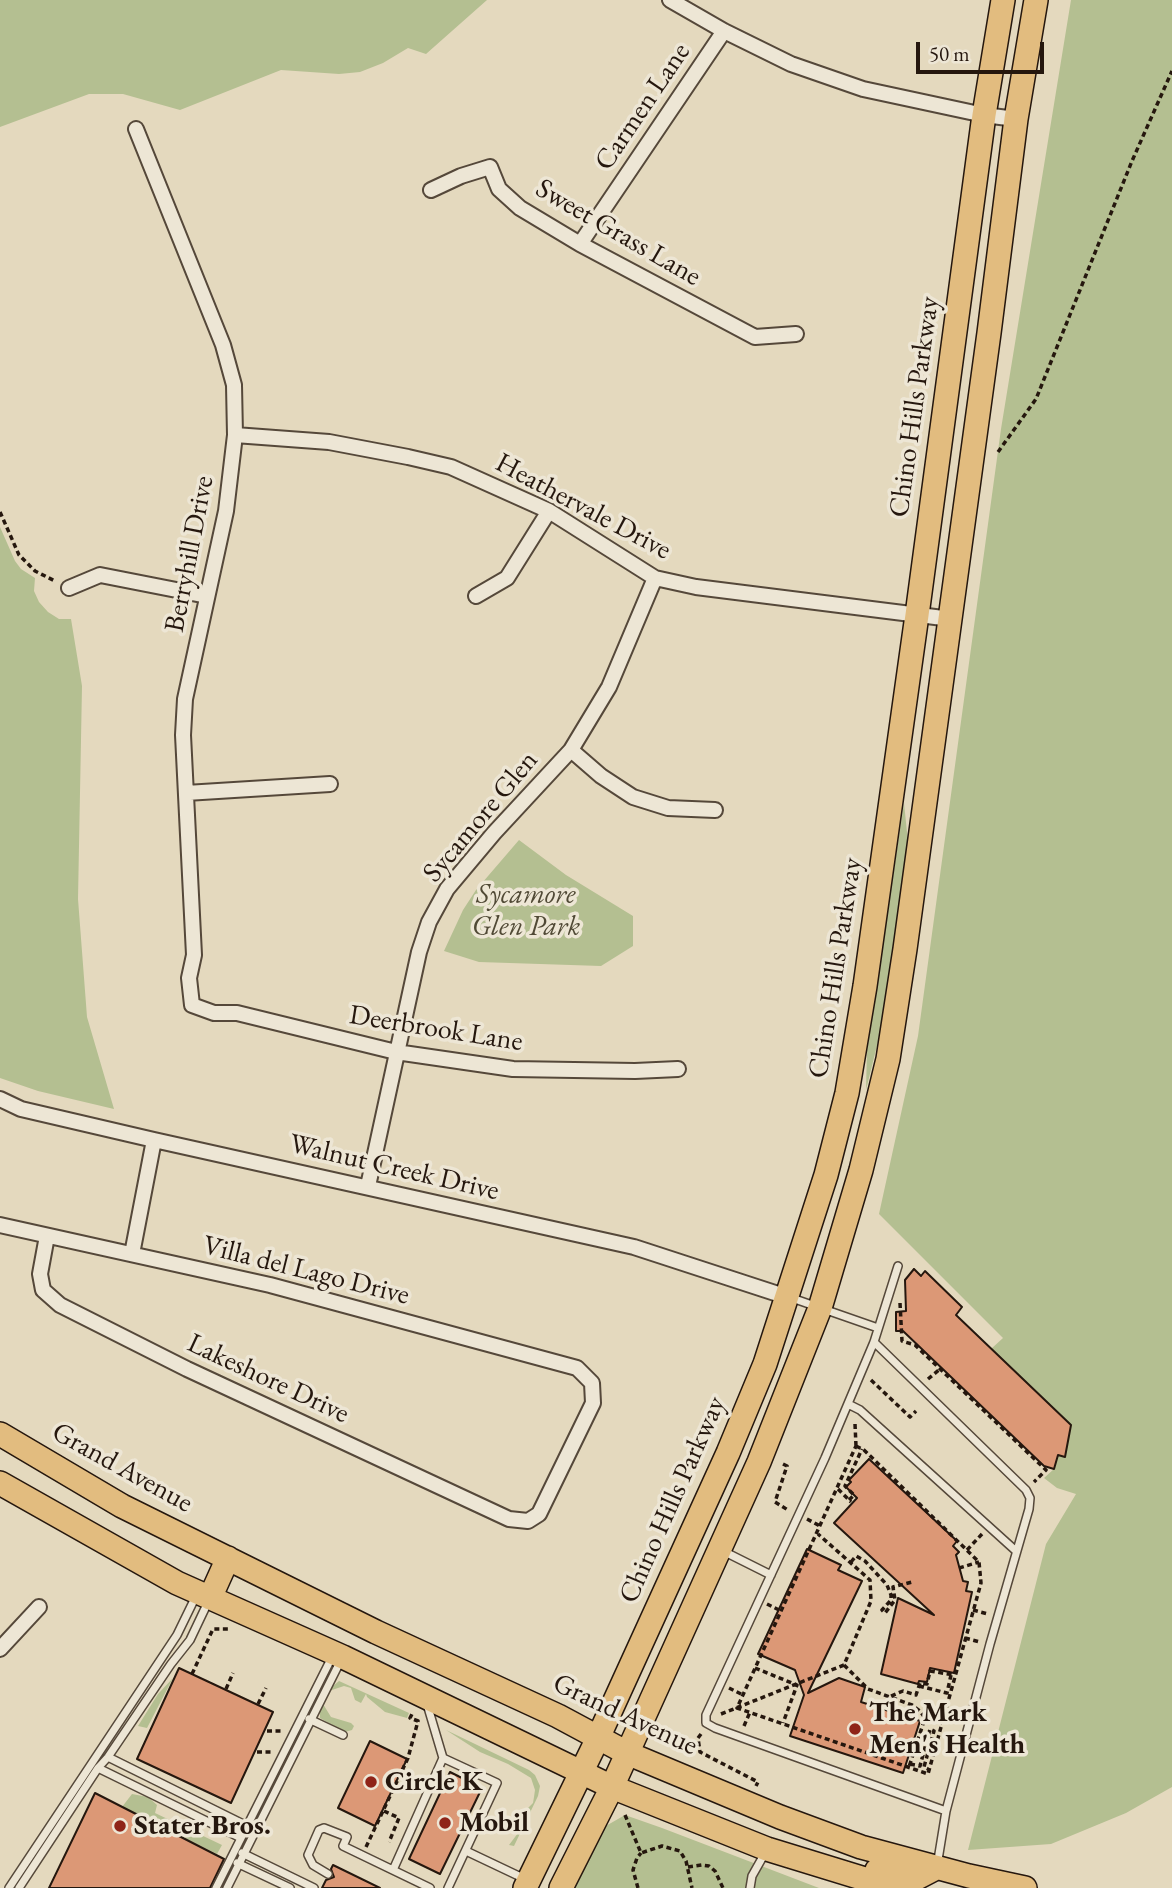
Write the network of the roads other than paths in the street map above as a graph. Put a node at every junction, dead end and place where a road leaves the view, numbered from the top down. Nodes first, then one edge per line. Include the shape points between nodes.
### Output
1 (670, 0) edge
2 (1003, 0) edge
3 (1037, 0) edge
4 (724, 31) junction
5 (984, 115) junction
6 (1016, 119) junction
7 (136, 129) dead end
8 (431, 190) dead end
9 (580, 244) junction
10 (796, 334) dead end
11 (236, 435) junction
12 (549, 511) junction
13 (655, 578) junction
14 (69, 588) road end
15 (207, 596) junction
16 (476, 596) dead end
17 (917, 615) junction
18 (951, 620) junction
19 (571, 750) junction
20 (330, 784) dead end
21 (186, 793) junction
22 (715, 810) dead end
23 (192, 1004) joint
24 (396, 1052) junction
25 (678, 1069) dead end
26 (0, 1100) edge
27 (154, 1140) junction
28 (368, 1186) junction
29 (0, 1224) edge
30 (47, 1236) junction
31 (132, 1254) junction
32 (898, 1266) dead end
33 (781, 1295) junction
34 (820, 1308) junction
35 (878, 1328) junction
36 (874, 1342) junction
37 (592, 1383) joint
38 (848, 1404) junction
39 (0, 1434) edge
40 (0, 1483) edge
41 (719, 1549) junction
42 (1016, 1552) junction
43 (222, 1555) junction
44 (771, 1575) junction
45 (204, 1595) junction
46 (39, 1606) dead end
47 (0, 1649) edge
48 (338, 1655) junction
49 (419, 1704) junction
50 (302, 1715) junction
51 (312, 1720) junction
52 (343, 1735) dead end
53 (598, 1738) junction
54 (627, 1753) junction
55 (108, 1757) junction
56 (443, 1758) junction
57 (98, 1768) junction
58 (582, 1772) junction
59 (612, 1787) junction
60 (946, 1811) junction
61 (247, 1826) junction
62 (241, 1838) junction
63 (767, 1849) junction
64 (235, 1850) junction
65 (466, 1851) junction
66 (244, 1854) junction
67 (790, 1857) junction
68 (230, 1859) junction
69 (239, 1864) junction
70 (936, 1868) junction
71 (393, 1870) junction
72 (328, 1874) dead end
73 (526, 1884) edge
74 (416, 1885) edge
75 (9, 1888) edge
76 (19, 1888) edge
77 (216, 1888) edge
78 (227, 1888) edge
79 (290, 1888) edge
80 (314, 1888) edge
81 (430, 1888) edge
82 (448, 1888) edge
83 (561, 1888) edge
84 (750, 1888) edge
85 (894, 1888) edge
86 (1025, 1888) edge

1 - 4 street
2 - 5 main road, Chino Hills Parkway
3 - 6 main road
4 - 5 street via 791,64 863,89
4 - 9 street, Carmen Lane
5 - 6 street
5 - 17 main road, Chino Hills Parkway
6 - 18 main road
7 - 11 street, Berryhill Drive via 223,345 234,385
8 - 9 street, Sweet Grass Lane via 490,167 499,189 520,208
9 - 10 street, Sweet Grass Lane via 755,337
11 - 12 street, Heathervale Drive via 329,442 450,467
11 - 15 street, Berryhill Drive via 226,511
12 - 13 street, Heathervale Drive
12 - 16 street via 507,578
13 - 17 street, Heathervale Drive
13 - 19 street, Sycamore Glen via 609,687
14 - 15 street via 100,575
15 - 21 street, Berryhill Drive via 186,699
17 - 18 street, Heathervale Drive
17 - 33 main road, Chino Hills Parkway via 847,1093 826,1175
18 - 34 main road via 888,1059
19 - 22 street via 633,797 668,808
19 - 24 street, Sycamore Glen via 447,889 419,952
20 - 21 street
21 - 23 street, Berryhill Drive
23 - 24 street, Deerbrook Lane via 214,1013 237,1013
24 - 25 street, Deerbrook Lane via 513,1069
24 - 28 street, Sycamore Glen
26 - 27 street, Walnut Creek Drive
27 - 28 street, Walnut Creek Drive
27 - 31 street
28 - 33 street, Walnut Creek Drive via 634,1247
29 - 30 street, Villa del Lago Drive
30 - 31 street, Villa del Lago Drive
30 - 37 street, Lakeshore Drive via 40,1274 43,1290 60,1305 509,1519 528,1521 539,1514 593,1403
31 - 37 street, Villa del Lago Drive via 270,1285 577,1367
32 - 35 lane
33 - 34 lane, Walnut Creek Drive
33 - 53 main road, Chino Hills Parkway via 765,1364
34 - 35 lane, Walnut Creek Drive
34 - 41 main road
35 - 36 lane
36 - 38 lane
36 - 42 lane via 1026,1490 1029,1509
38 - 42 lane
38 - 44 lane
39 - 43 main road, Grand Avenue via 122,1506
40 - 45 main road
41 - 44 lane
41 - 54 main road
42 - 60 lane
43 - 45 main road
43 - 53 main road, Grand Avenue
44 - 60 lane via 706,1723
45 - 48 main road
45 - 55 lane via 190,1640
45 - 75 lane
46 - 47 street
48 - 49 main road
48 - 50 lane
48 - 51 lane
49 - 56 lane
49 - 58 main road
50 - 51 lane
50 - 61 lane
51 - 52 lane
51 - 66 lane
53 - 54 main road, Grand Avenue
53 - 58 main road, Chino Hills Parkway
54 - 59 main road
54 - 70 main road, Grand Avenue via 780,1817
55 - 57 lane
55 - 61 lane
56 - 65 lane via 496,1783
56 - 71 lane
57 - 62 lane
57 - 76 lane
58 - 59 main road
58 - 73 main road, Chino Hills Parkway
59 - 63 main road
59 - 83 main road
60 - 70 lane
61 - 62 lane
62 - 64 lane
63 - 67 main road
63 - 84 lane
64 - 66 lane
64 - 68 lane
65 - 73 lane
65 - 82 lane
66 - 69 lane
66 - 80 lane
67 - 70 main road via 827,1859 915,1879
67 - 85 main road
68 - 69 lane
68 - 77 lane
69 - 78 lane
69 - 79 lane
70 - 86 main road, Grand Avenue
71 - 72 lane via 343,1846 347,1837 324,1828 308,1855 313,1865
71 - 74 lane
74 - 81 lane

